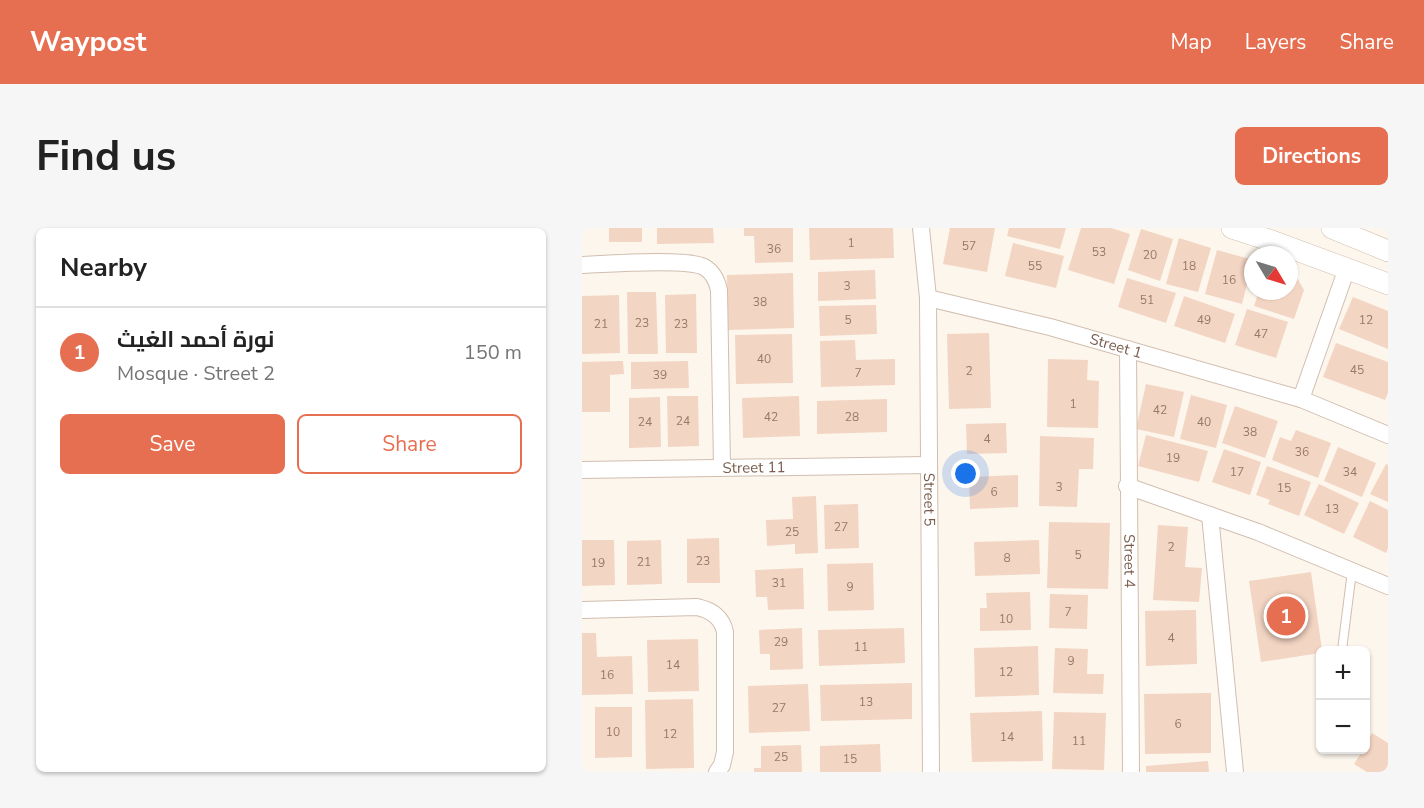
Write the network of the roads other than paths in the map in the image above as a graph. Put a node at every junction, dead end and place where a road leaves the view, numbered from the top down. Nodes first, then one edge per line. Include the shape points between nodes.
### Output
1 (921, 228) edge
2 (1232, 228) edge
3 (1332, 228) edge
4 (1388, 251) edge
5 (582, 265) edge
6 (1347, 268) junction
7 (1388, 284) edge
8 (928, 298) junction
9 (1128, 349) junction
10 (1301, 399) junction
11 (1388, 435) edge
12 (928, 465) junction
13 (722, 467) junction
14 (582, 470) edge
15 (1127, 486) junction
16 (1210, 515) junction
17 (1352, 570) junction
18 (1388, 586) edge
19 (582, 610) edge
20 (1343, 646) edge
21 (717, 772) edge
22 (931, 772) edge
23 (1131, 772) edge
24 (1235, 772) edge

1 - 8 street, Street 5
2 - 6 street
3 - 4 street
5 - 13 street via 689,263 706,269 714,277 719,290
6 - 7 street
6 - 10 street
8 - 9 street, Street 1
8 - 12 street, Street 5
9 - 10 street, Street 1
9 - 15 street, Street 4
10 - 11 street, Street 1
12 - 13 street, Street 11
12 - 22 street, Street 5
13 - 14 street, Street 11
15 - 16 street
15 - 23 street, Street 4
16 - 17 street
16 - 24 street
17 - 18 street
17 - 20 lane
19 - 21 street via 697,607 712,612 720,620 725,632 725,752

